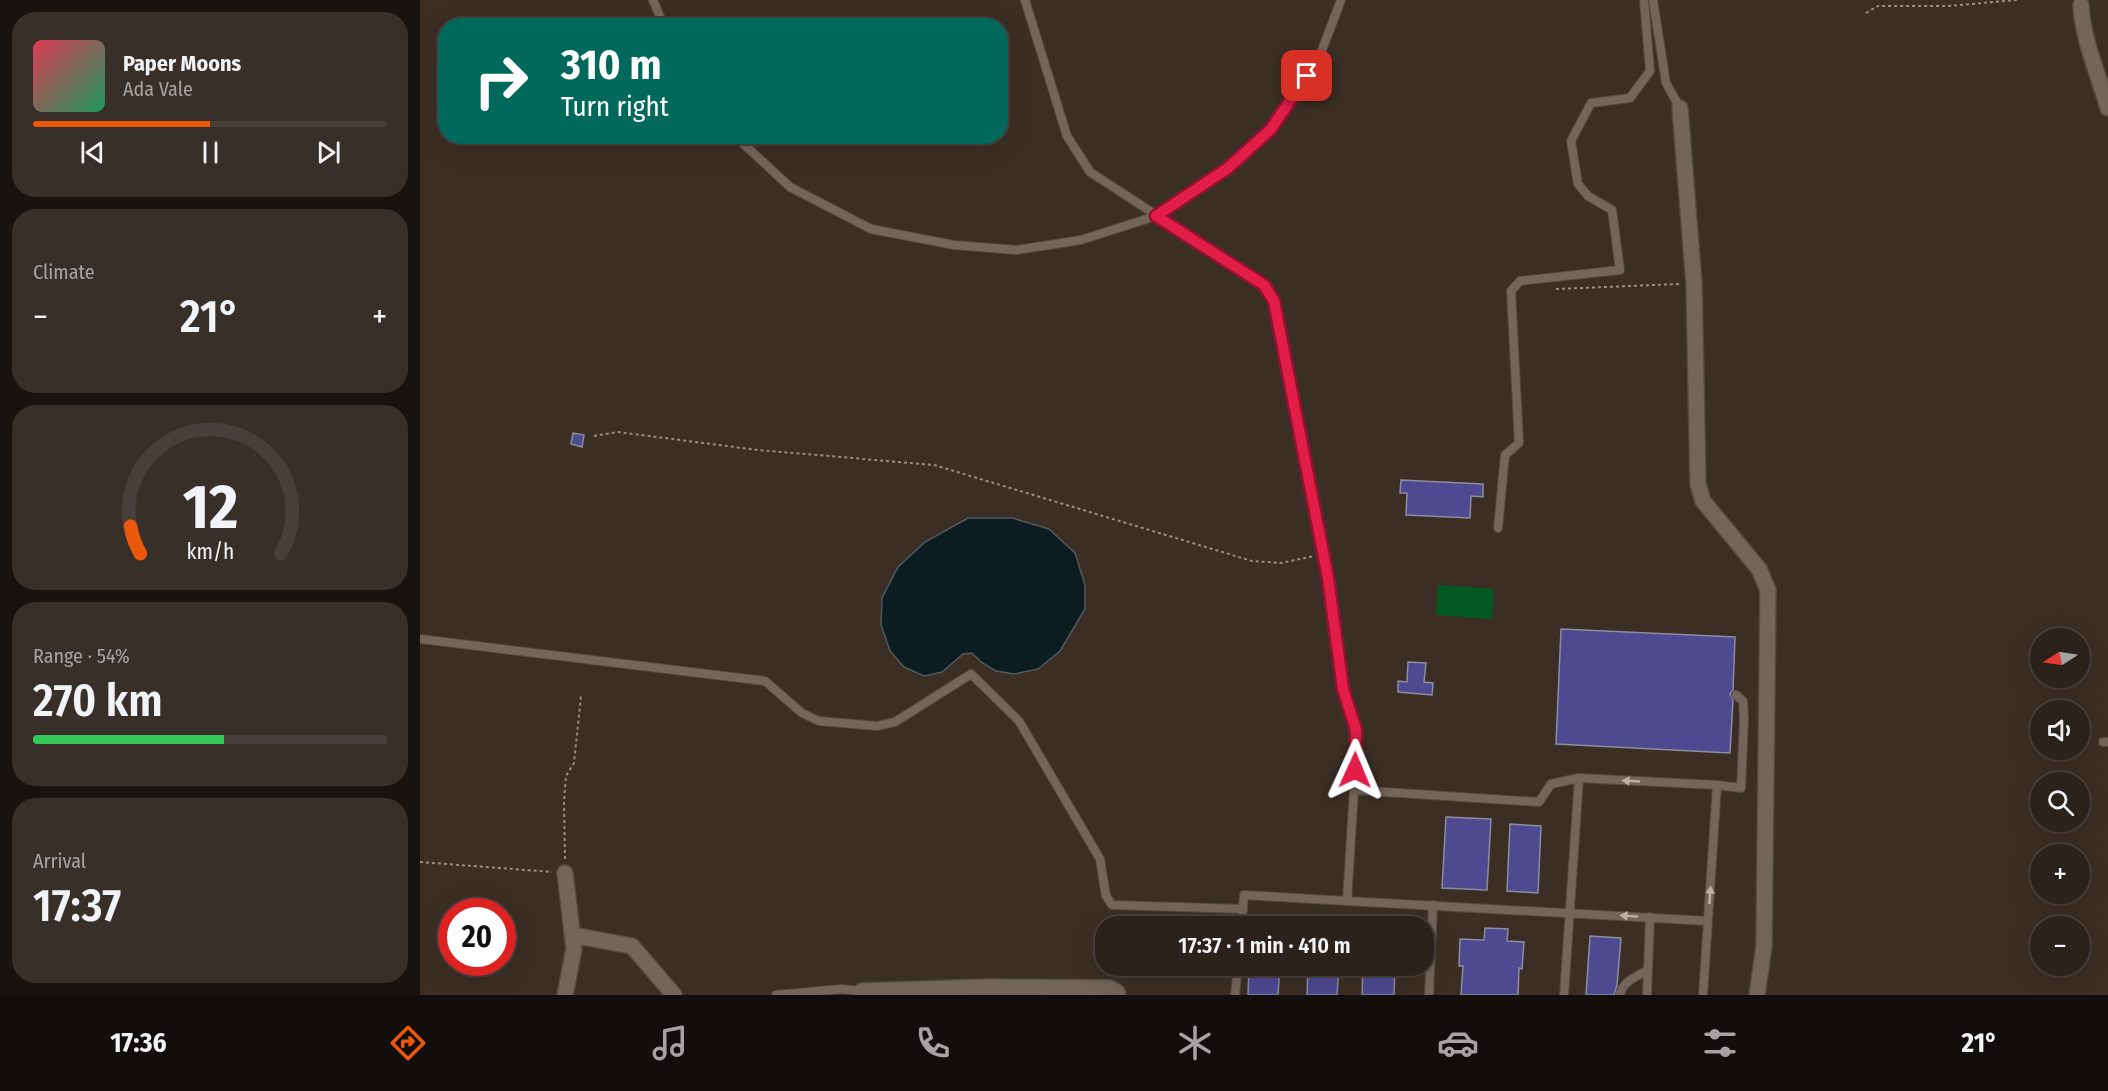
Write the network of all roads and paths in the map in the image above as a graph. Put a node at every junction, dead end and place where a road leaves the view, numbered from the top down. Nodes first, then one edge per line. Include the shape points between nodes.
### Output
1 (653, 0) edge
2 (1024, 0) edge
3 (1341, 0) edge
4 (1644, 0) edge
5 (1653, 0) edge
6 (2017, 0) edge
7 (2082, 5) dead end
8 (1866, 13) dead end
9 (660, 18) edge
10 (1680, 108) joint
11 (2108, 108) edge
12 (743, 144) edge
13 (1156, 216) junction
14 (1694, 284) junction
15 (1547, 289) dead end
16 (594, 436) dead end
17 (1498, 528) dead end
18 (1323, 555) junction
19 (420, 639) edge
20 (1736, 695) dead end
21 (581, 696) dead end
22 (1579, 778) junction
23 (1717, 785) junction
24 (1354, 790) junction
25 (420, 862) edge
26 (565, 873) junction
27 (1347, 901) junction
28 (1433, 905) junction
29 (1243, 909) junction
30 (1570, 912) junction
31 (1242, 916) edge
32 (1650, 917) junction
33 (1708, 921) junction
34 (572, 935) junction
35 (1648, 970) junction
36 (1237, 976) edge
37 (963, 991) edge
38 (862, 993) edge
39 (566, 995) edge
40 (674, 995) edge
41 (777, 995) edge
42 (1118, 995) edge
43 (1235, 995) edge
44 (1429, 995) edge
45 (1564, 995) edge
46 (1620, 995) edge
47 (1647, 995) edge
48 (1703, 995) edge
49 (1757, 995) edge

1 - 9 lane
2 - 13 lane via 1067,136 1090,172
3 - 13 lane via 1319,58 1271,129 1228,168
4 - 17 lane via 1650,71 1630,98 1591,103 1571,141 1578,184 1588,196 1612,210 1620,270 1520,281 1511,291 1519,443 1505,455
5 - 10 lane via 1666,83
6 - 8 path via 1948,6 1878,6
7 - 11 street
10 - 14 street
12 - 13 lane via 789,187 871,229 954,245 1016,250 1081,240
13 - 18 lane via 1264,285 1274,301
14 - 15 path
14 - 49 street via 1698,484 1703,501 1759,569 1768,590 1764,946
16 - 18 path via 618,432 758,450 934,465 1252,561 1281,563
18 - 24 lane via 1343,689 1356,730
19 - 29 lane via 765,681 802,713 819,721 877,726 896,722 971,674 1019,721 1100,858 1106,896 1112,905
20 - 23 lane via 1743,701 1744,719 1741,788
21 - 26 path via 574,763 566,776
23 -> 22 lane
22 - 24 lane via 1551,784 1539,802
22 - 30 lane
33 -> 23 lane
24 - 27 lane
25 - 26 path
26 - 34 street
27 - 28 lane
27 - 29 lane via 1244,895
28 - 30 lane
28 - 44 lane
29 - 31 lane
32 -> 30 lane
30 - 45 lane
32 - 33 lane
32 - 35 lane
33 - 48 lane
34 - 39 street via 574,949
34 - 40 street via 632,946
35 - 46 lane via 1628,982
35 - 47 lane
36 - 43 lane
37 - 38 street
37 - 42 street via 1110,988
38 - 41 lane via 841,989

